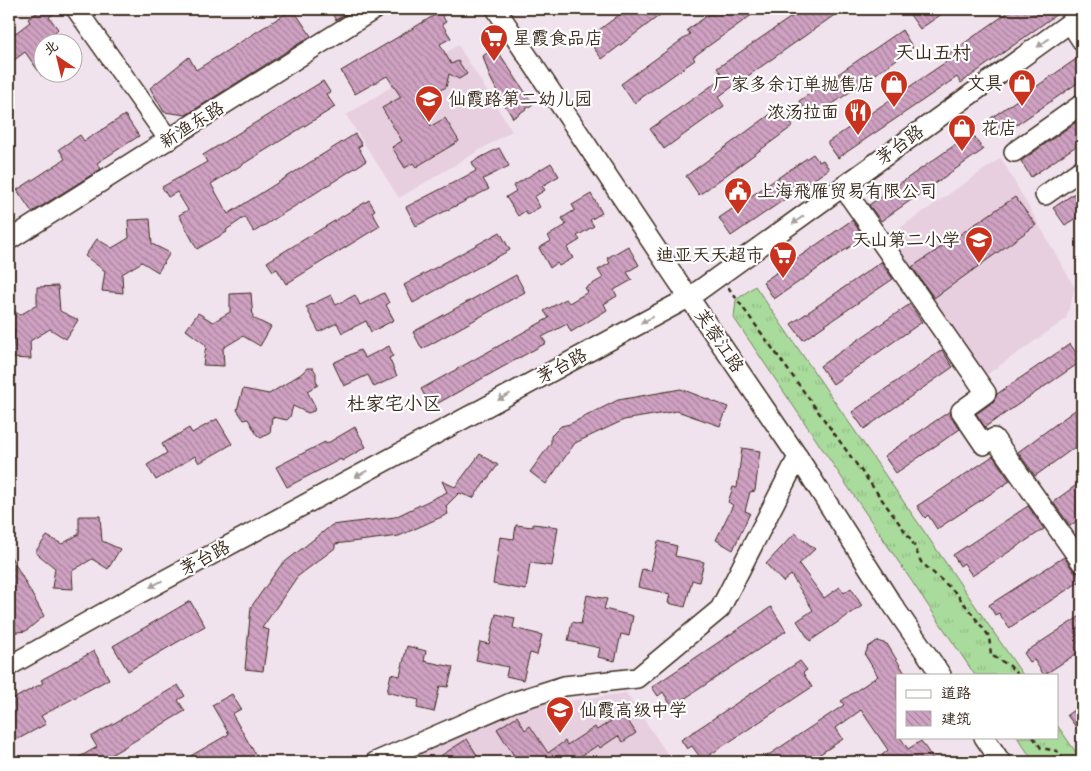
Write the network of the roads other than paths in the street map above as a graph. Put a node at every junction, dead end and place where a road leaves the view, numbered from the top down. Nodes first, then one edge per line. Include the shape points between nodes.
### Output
1 (76, 9) edge
2 (375, 9) edge
3 (496, 9) edge
4 (1076, 19) edge
5 (1082, 41) edge
6 (1082, 104) edge
7 (168, 140) junction
8 (1014, 152) dead end
9 (1082, 169) edge
10 (843, 187) junction
11 (1045, 195) dead end
12 (9, 240) edge
13 (690, 297) junction
14 (798, 457) junction
15 (1082, 563) edge
16 (9, 666) edge
17 (940, 674) edge
18 (985, 738) edge
19 (375, 762) edge
20 (1001, 762) edge

1 - 7 street
2 - 7 street, 新渔东路
3 - 13 street, 芙蓉江路
4 - 5 street
4 -> 10 street, 茅台路
6 - 8 street
7 - 12 street, 新渔东路
9 - 11 street
10 -> 13 street, 茅台路
10 - 15 street via 986,394 961,411 984,444 994,438
13 - 14 street, 芙蓉江路
13 -> 16 street, 茅台路
14 - 17 street, 芙蓉江路
14 - 19 street via 720,609 637,678 564,686 513,702
18 - 20 street

